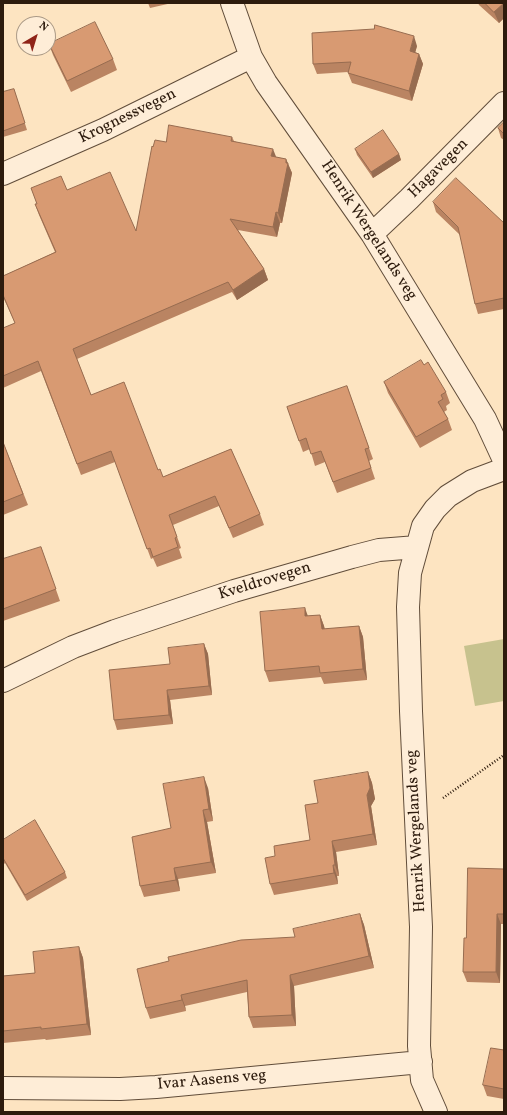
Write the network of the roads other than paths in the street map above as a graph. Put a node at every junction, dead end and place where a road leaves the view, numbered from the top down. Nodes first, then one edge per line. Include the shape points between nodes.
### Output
1 (232, 3) edge
2 (252, 57) junction
3 (504, 103) edge
4 (3, 174) edge
5 (372, 234) junction
6 (504, 460) edge
7 (504, 469) edge
8 (417, 547) junction
9 (3, 680) edge
10 (421, 1062) junction
11 (3, 1088) edge
12 (436, 1112) edge

1 - 2 street, Henrik Wergelands veg
2 - 4 street, Krognessvegen via 90,136
2 - 5 street, Henrik Wergelands veg via 266,83
3 - 5 street, Hagavegen
5 - 6 street, Henrik Wergelands veg via 485,419
7 - 8 street via 472,481 448,496 423,526
8 - 9 street, Kveldrovegen via 379,550 188,606 73,647
8 - 10 street, Henrik Wergelands veg via 410,573 408,607 421,927
10 - 11 street, Ivar Aasens veg via 156,1087
10 - 12 street, Henrik Wergelands veg via 422,1080

